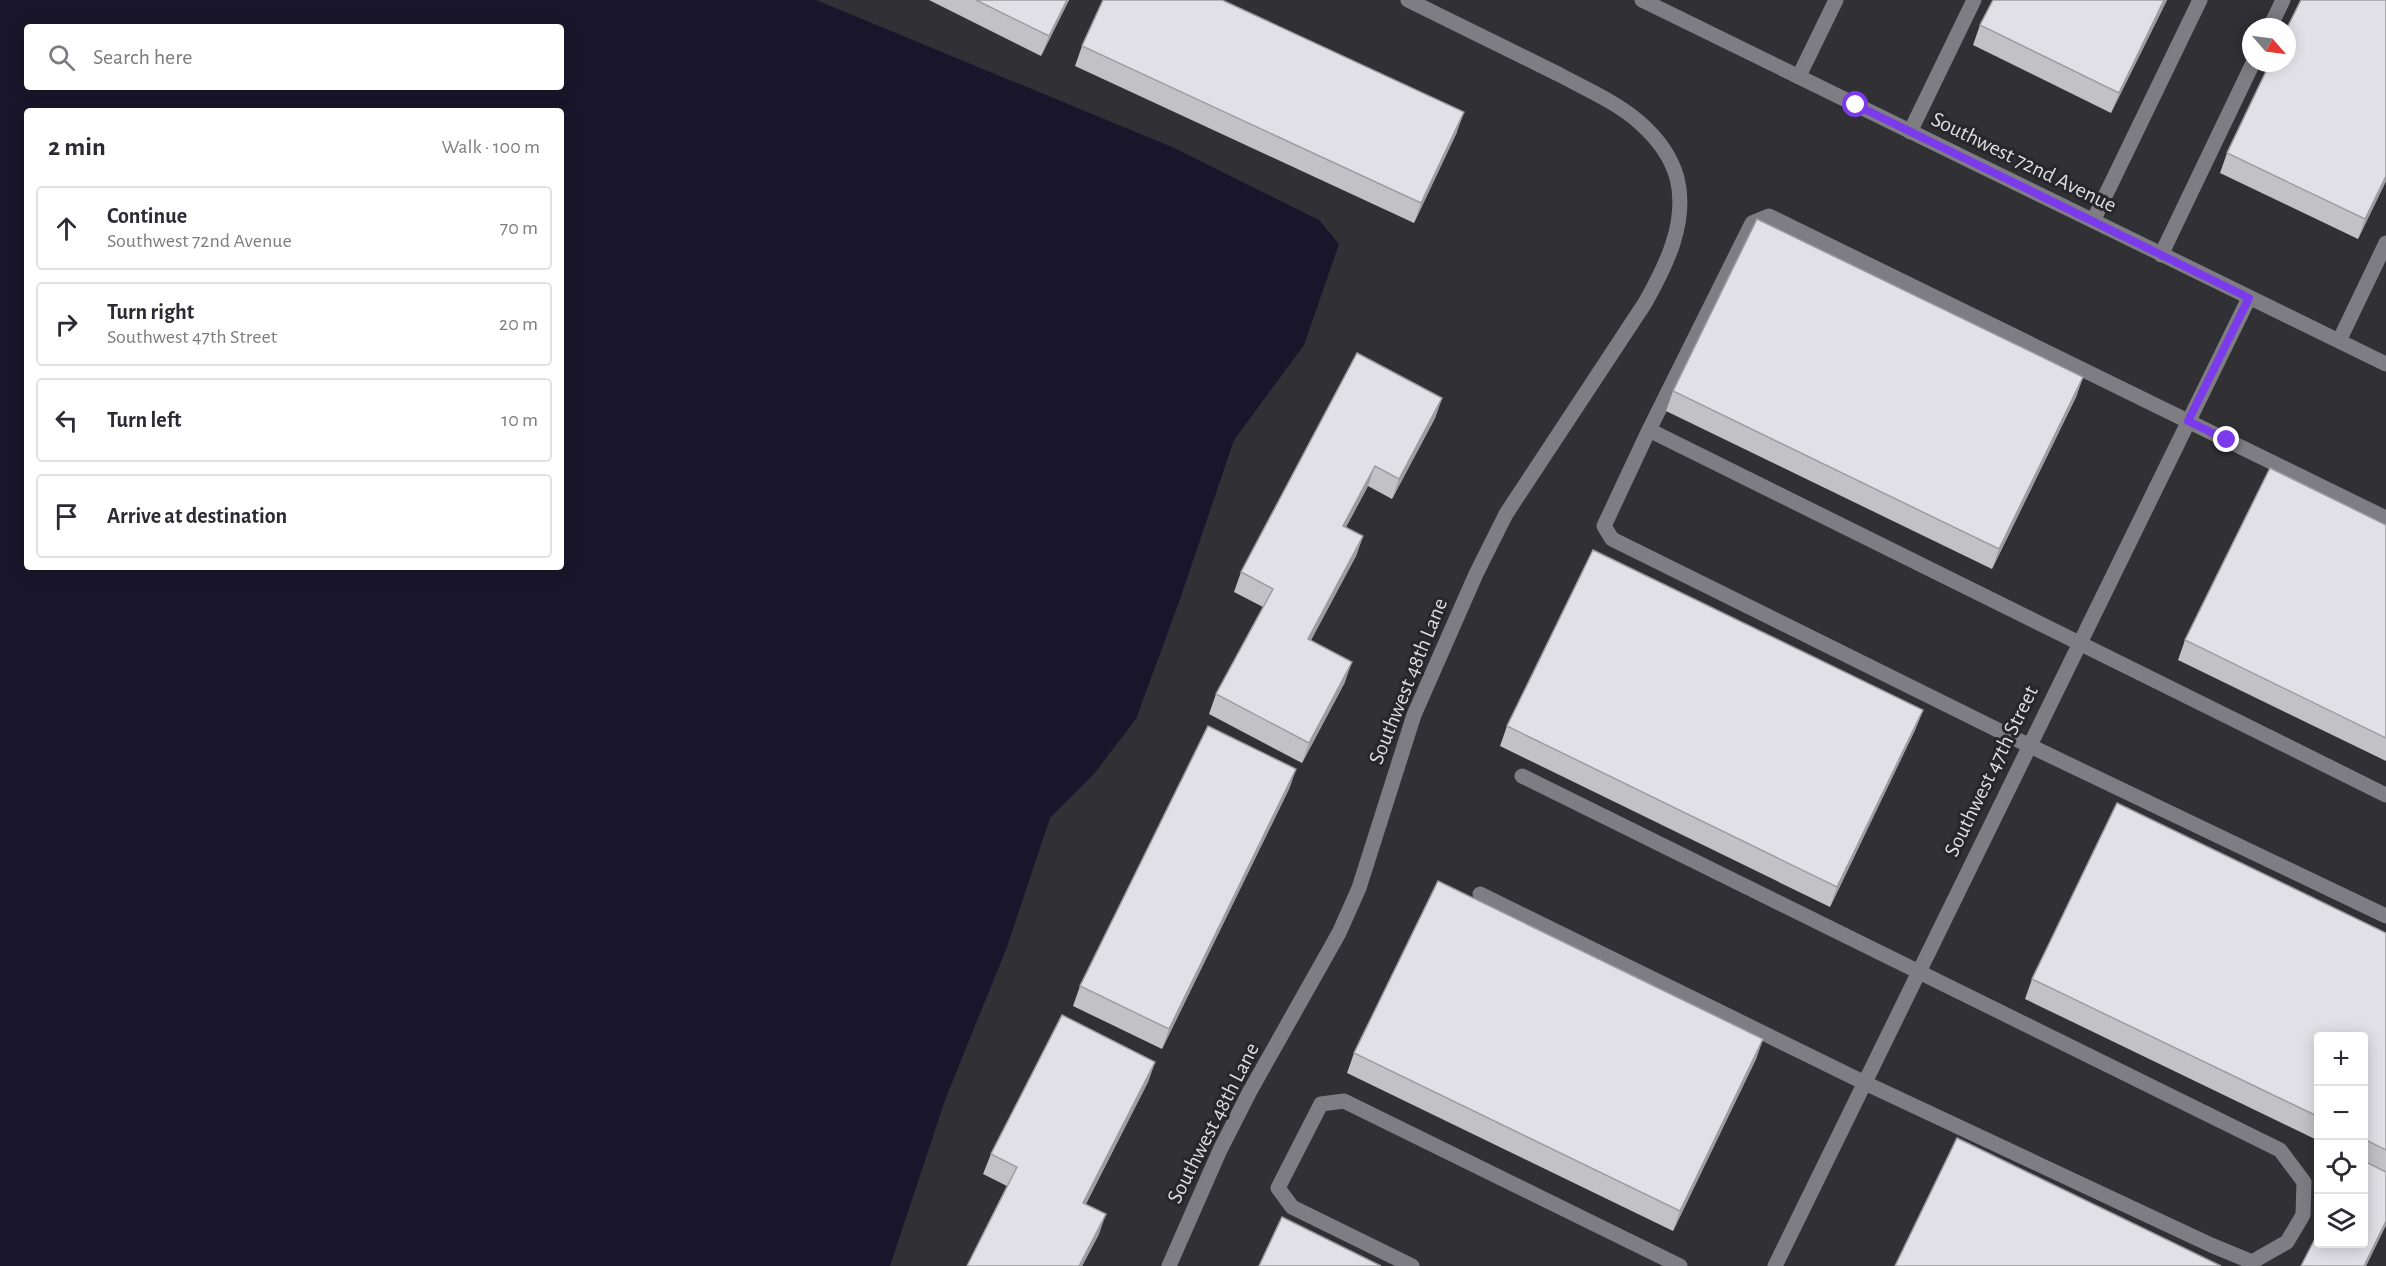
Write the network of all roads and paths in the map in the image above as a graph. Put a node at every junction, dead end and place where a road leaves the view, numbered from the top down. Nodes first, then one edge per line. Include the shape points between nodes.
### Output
1 (1408, 0) edge
2 (1642, 0) edge
3 (1836, 0) edge
4 (1974, 0) edge
5 (2200, 0) edge
6 (2283, 0) edge
7 (2274, 18) edge
8 (2249, 72) edge
9 (1798, 76) junction
10 (1910, 132) junction
11 (2092, 221) junction
12 (2386, 243) edge
13 (2161, 255) junction
14 (2249, 298) junction
15 (2339, 341) junction
16 (2386, 364) edge
17 (2188, 421) junction
18 (1649, 430) junction
19 (2386, 518) edge
20 (2079, 643) junction
21 (2028, 746) junction
22 (1522, 776) dead end
23 (2386, 795) edge
24 (1480, 894) dead end
25 (2386, 916) edge
26 (1917, 973) junction
27 (1865, 1083) junction
28 (1169, 1266) edge
29 (1412, 1266) edge
30 (1680, 1266) edge
31 (1775, 1266) edge

1 - 28 street, Southwest 48th Lane via 1612,103 1637,120 1654,136 1677,177 1680,202 1676,230 1659,277 1506,514 1476,574 1414,715 1359,888 1339,933 1220,1150
2 - 9 street, Southwest 72nd Avenue
3 - 9 street
4 - 10 street
5 - 11 street
6 - 7 street
8 - 13 street
9 - 10 street, Southwest 72nd Avenue
10 - 11 street, Southwest 72nd Avenue
11 - 13 street, Southwest 72nd Avenue
12 - 15 street
13 - 14 street, Southwest 72nd Avenue
14 - 15 street, Southwest 72nd Avenue
14 - 17 street, Southwest 47th Street
15 - 16 street, Southwest 72nd Avenue
17 - 18 street via 1769,216 1752,223
17 - 19 street
17 - 20 street, Southwest 47th Street
18 - 20 street
18 - 21 street via 1604,526 1612,539
20 - 21 street, Southwest 47th Street
20 - 23 street
21 - 25 street
21 - 26 street, Southwest 47th Street
22 - 26 street
24 - 27 street
26 - 27 street, Southwest 47th Street
26 - 27 street via 2280,1150 2304,1182 2303,1215 2287,1242 2252,1262
27 - 31 street, Southwest 47th Street
29 - 30 street via 1292,1207 1278,1188 1321,1104 1344,1101

